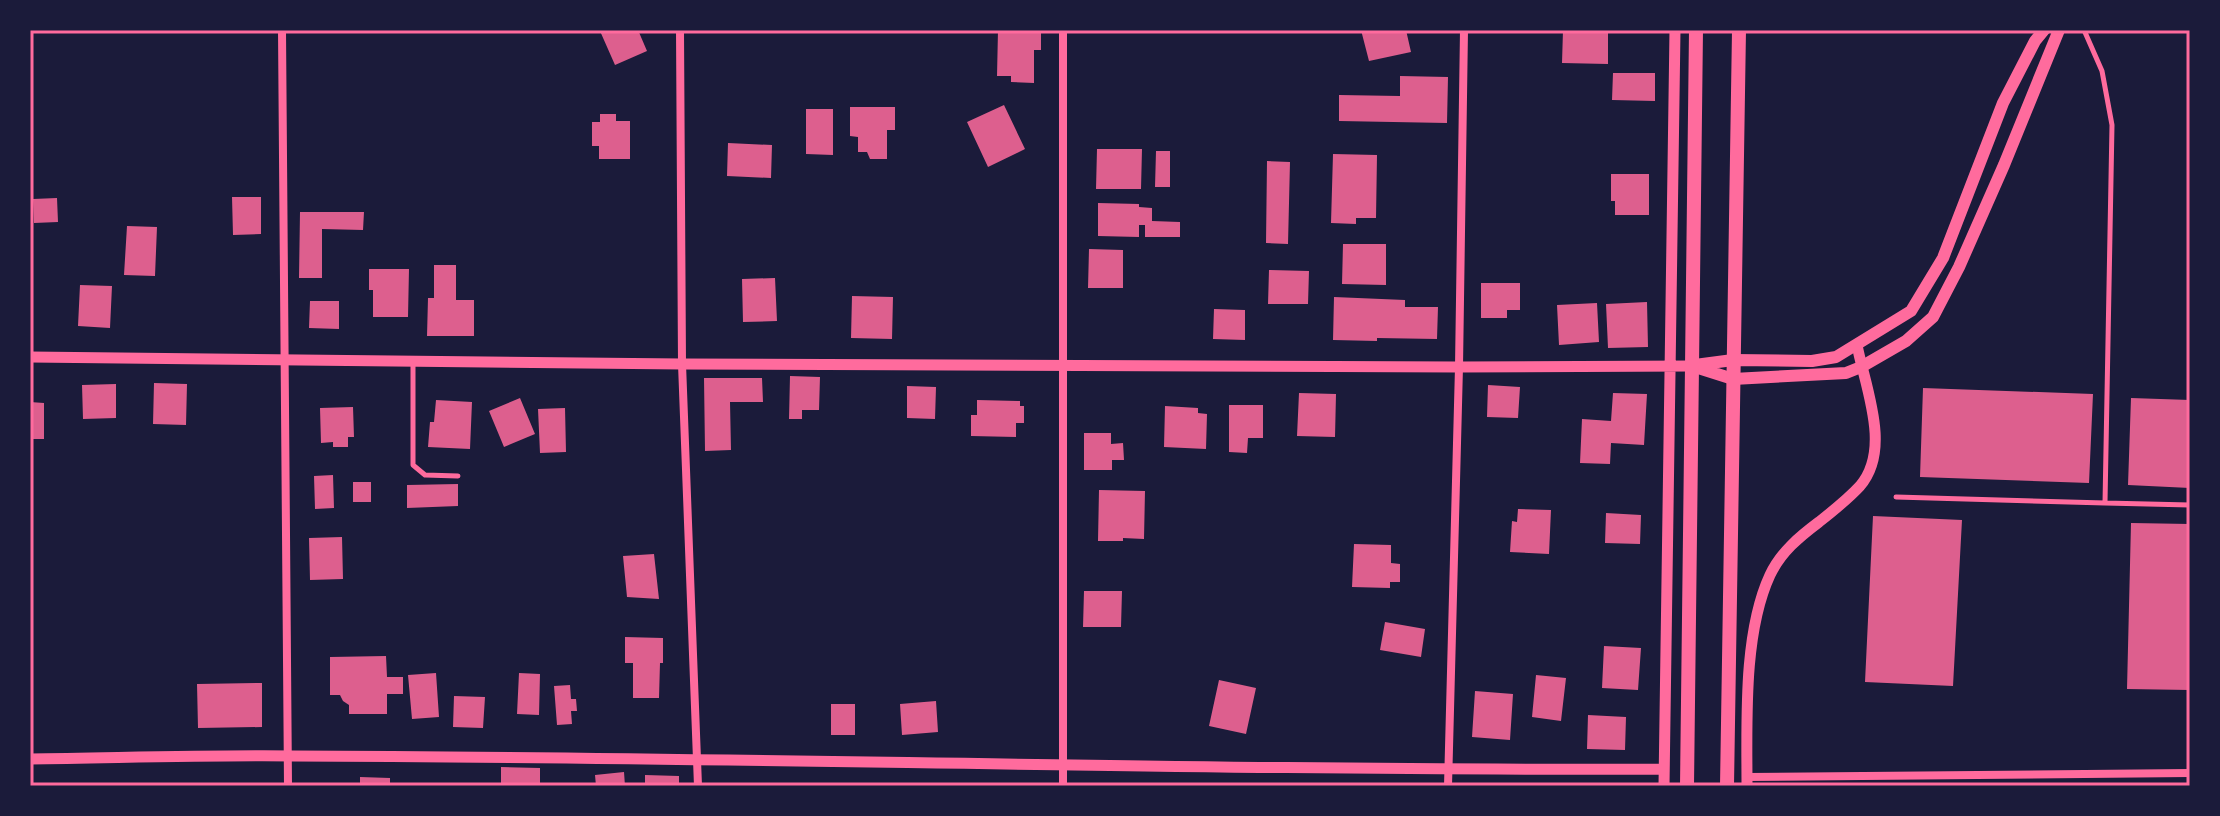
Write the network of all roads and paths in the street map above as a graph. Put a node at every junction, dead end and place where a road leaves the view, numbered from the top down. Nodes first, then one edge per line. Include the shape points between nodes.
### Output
1 (282, 30) edge
2 (680, 30) edge
3 (1063, 30) edge
4 (1464, 30) edge
5 (1675, 30) edge
6 (1696, 30) edge
7 (1739, 30) edge
8 (2044, 30) edge
9 (2059, 30) edge
10 (2084, 30) edge
11 (1857, 345) junction
12 (30, 357) edge
13 (284, 359) junction
14 (413, 360) junction
15 (1733, 360) junction
16 (682, 364) junction
17 (1062, 365) junction
18 (1669, 366) junction
19 (1692, 366) junction
20 (1459, 367) junction
21 (1861, 367) junction
22 (1733, 379) junction
23 (458, 476) dead end
24 (1896, 497) dead end
25 (2105, 503) junction
26 (2190, 505) edge
27 (289, 756) junction
28 (30, 759) edge
29 (698, 759) junction
30 (1063, 765) junction
31 (1664, 769) junction
32 (1448, 770) junction
33 (2190, 773) edge
34 (2018, 775) junction
35 (1747, 782) edge
36 (288, 786) edge
37 (698, 786) edge
38 (1063, 786) edge
39 (1448, 786) edge
40 (1664, 786) edge
41 (1687, 786) edge
42 (1727, 786) edge
43 (2018, 786) edge

1 - 13 street
2 - 16 street
3 - 17 street
4 - 20 street
5 - 18 street
6 - 19 main road
7 - 15 main road
8 - 11 main road via 2003,103 1943,258 1923,294 1911,311
9 - 21 main road via 1933,317 1906,341
10 - 25 lane via 2102,71 2112,125
11 - 15 main road via 1836,357 1812,361
11 - 21 street
12 - 13 street
13 - 14 street
13 - 27 street
14 - 16 street
14 - 23 lane via 413,465 425,475
15 - 19 main road
15 - 22 main road
16 - 17 street
16 - 29 street
17 - 20 street
17 - 30 street
18 - 19 street
18 - 20 street
18 - 31 street
19 - 22 main road
19 - 41 main road
20 - 32 street
21 - 22 main road via 1828,375
21 - 35 street via 1876,449 1861,484 1787,548 1761,597 1747,714
22 - 42 main road
24 - 25 lane
25 - 26 lane
27 - 28 street
27 - 29 street
27 - 36 street
29 - 30 street
29 - 37 street
30 - 32 street
30 - 38 street
31 - 32 street
31 - 40 street
32 - 39 street
33 - 34 street
34 - 35 street
34 - 43 lane

